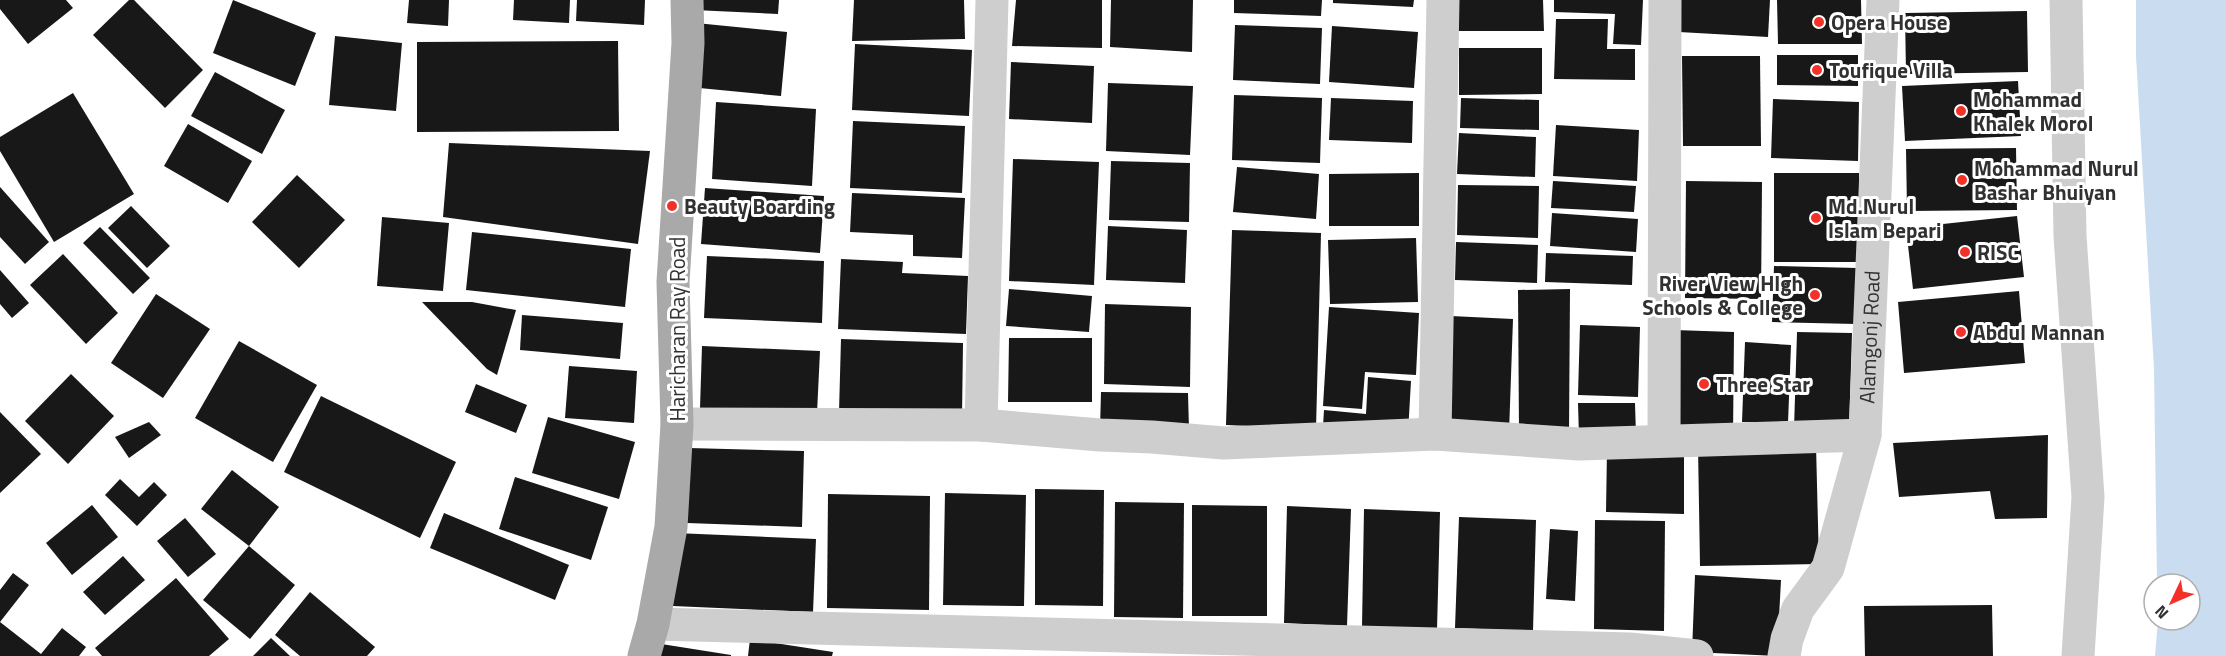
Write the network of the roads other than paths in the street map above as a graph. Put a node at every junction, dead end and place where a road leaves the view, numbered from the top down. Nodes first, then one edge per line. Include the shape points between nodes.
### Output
1 (687, 0) edge
2 (992, 0) edge
3 (1443, 0) edge
4 (1665, 0) edge
5 (1883, 0) edge
6 (2066, 0) edge
7 (677, 424) junction
8 (981, 425) junction
9 (1435, 434) junction
10 (1865, 435) junction
11 (1664, 440) junction
12 (653, 624) junction
13 (644, 656) edge
14 (1697, 656) edge
15 (1784, 656) edge
16 (2078, 656) edge

1 - 7 main road, Haricharan Ray Road via 688,43 673,282
2 - 8 street
3 - 9 street
4 - 11 street
5 - 10 street, Alamgonj Road
6 - 16 street via 2070,236 2088,497
7 - 8 street
7 - 12 main road, Haricharan Ray Road via 670,527
8 - 9 street via 1224,443
9 - 11 street via 1579,444
10 - 11 street
10 - 15 street, Alamgonj Road via 1828,568 1798,609
12 - 13 main road, Haricharan Ray Road
12 - 14 street via 1630,649

